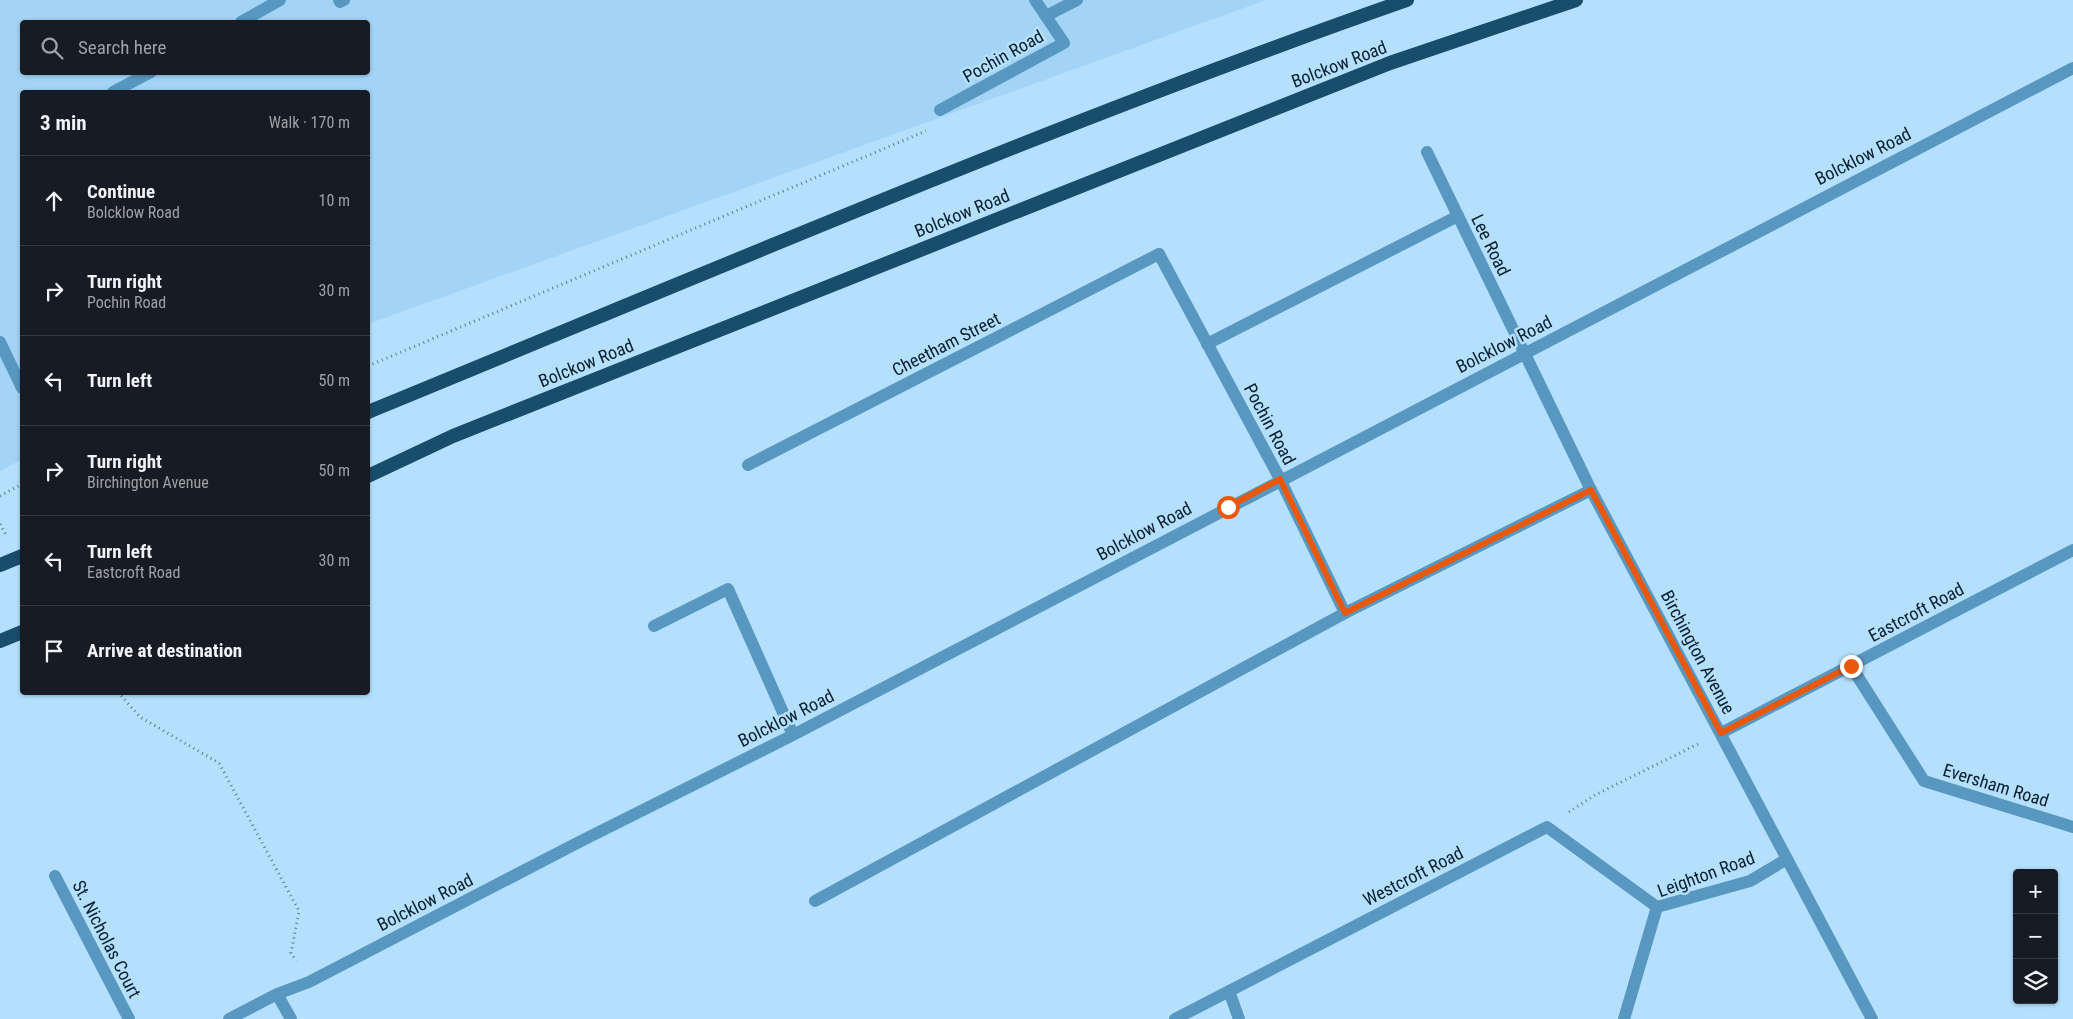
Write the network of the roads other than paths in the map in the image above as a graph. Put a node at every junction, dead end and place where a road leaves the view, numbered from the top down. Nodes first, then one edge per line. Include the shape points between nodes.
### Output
1 (280, 0) edge
2 (339, 0) edge
3 (344, 0) edge
4 (1035, 0) edge
5 (1077, 0) edge
6 (1407, 0) edge
7 (1576, 0) edge
8 (1046, 16) junction
9 (245, 20) edge
10 (2073, 68) edge
11 (144, 75) edge
12 (117, 90) edge
13 (940, 110) road end
14 (1427, 152) dead end
15 (1458, 216) junction
16 (1159, 254) joint
17 (0, 342) edge
18 (1207, 344) junction
19 (1523, 353) junction
20 (20, 384) edge
21 (370, 411) edge
22 (748, 465) dead end
23 (370, 475) edge
24 (1280, 479) junction
25 (1591, 490) junction
26 (2073, 550) edge
27 (20, 557) edge
28 (0, 565) edge
29 (1345, 613) junction
30 (654, 626) dead end
31 (20, 633) edge
32 (0, 641) edge
33 (1851, 666) junction
34 (1721, 733) junction
35 (793, 735) junction
36 (2073, 827) edge
37 (1787, 859) junction
38 (55, 876) dead end
39 (815, 901) dead end
40 (1657, 907) junction
41 (1229, 991) junction
42 (277, 994) junction
43 (129, 1019) edge
44 (230, 1019) edge
45 (290, 1019) edge
46 (1175, 1019) edge
47 (1239, 1019) edge
48 (1624, 1019) edge
49 (1872, 1019) edge

1 - 9 street
2 - 3 street
4 - 8 street, Pochin Road
5 - 8 street
6 - 21 highway, Bolckow Road via 1290,41 1008,149
7 - 23 highway, Bolckow Road via 1390,63 454,436
8 - 13 street, Pochin Road via 1064,43
10 - 19 street, Bolcklow Road
11 - 12 street
14 - 15 street, Lee Road
15 - 18 street
15 - 19 street, Lee Road
16 - 18 street, Pochin Road
16 - 22 street, Cheetham Street
17 - 20 street
18 - 24 street, Pochin Road
19 - 24 street, Bolcklow Road
19 - 25 street, Birchington Avenue
24 - 29 street, Pochin Road
24 - 35 street, Bolcklow Road
25 - 29 street
25 - 34 street, Birchington Avenue
26 - 33 street, Eastcroft Road
27 - 28 highway
29 - 39 street
30 - 35 street via 728,589
31 - 32 highway
33 - 34 street, Eastcroft Road
33 - 36 street, Eversham Road via 1924,781
34 - 37 street, Birchington Avenue
35 - 42 street, Bolcklow Road via 309,982
37 - 40 street, Leighton Road via 1750,881
37 - 49 street, Birchington Avenue
38 - 43 street, St. Nicholas Court
40 - 41 street, Westcroft Road via 1547,828
40 - 48 street, Leighton Road
41 - 46 street, Westcroft Road
41 - 47 street
42 - 44 street, Bolcklow Road
42 - 45 street

